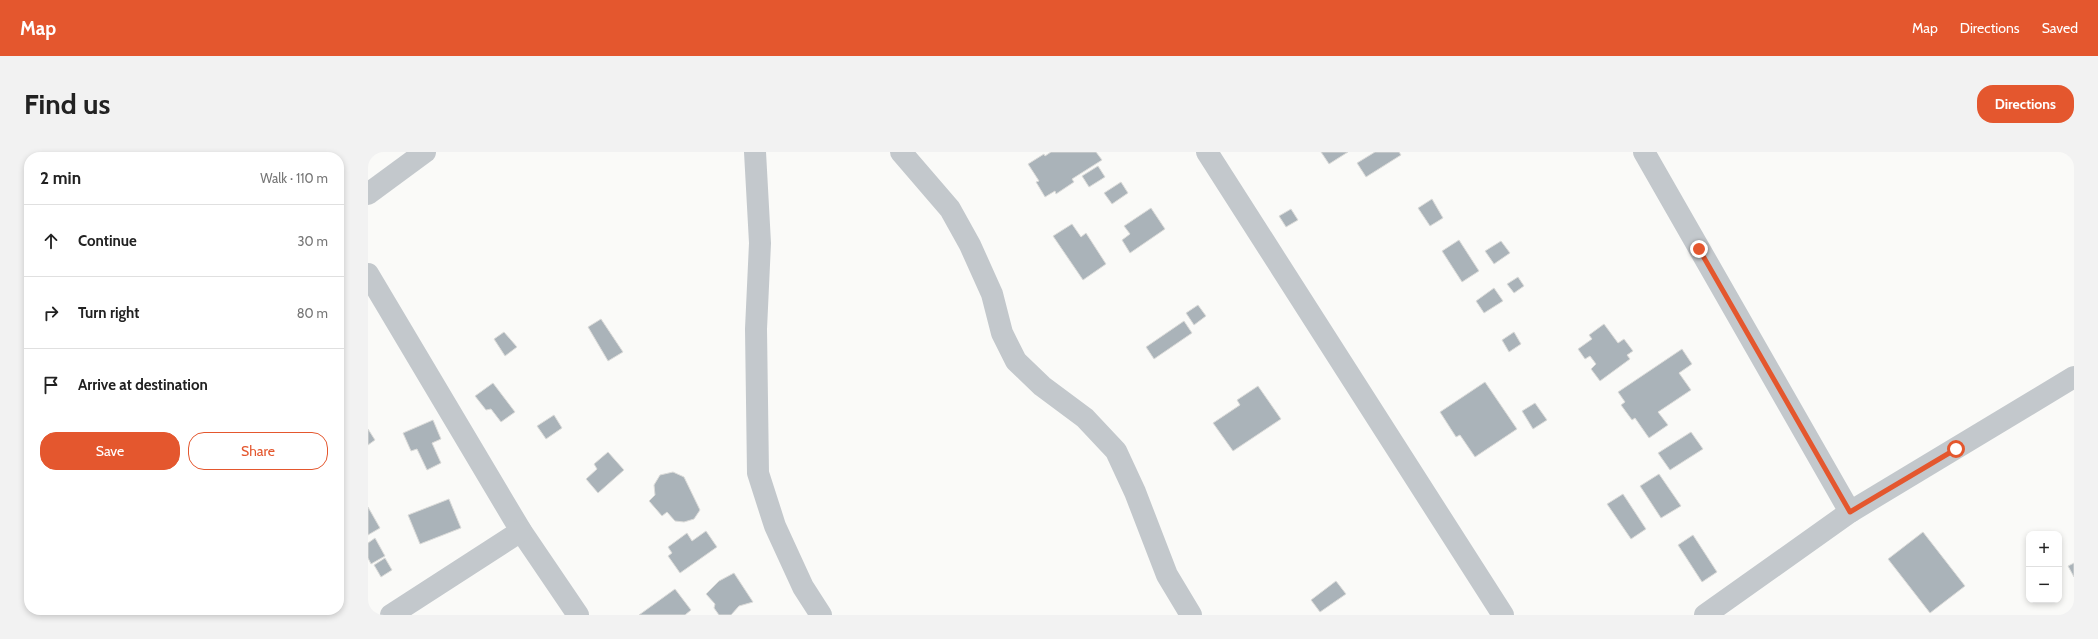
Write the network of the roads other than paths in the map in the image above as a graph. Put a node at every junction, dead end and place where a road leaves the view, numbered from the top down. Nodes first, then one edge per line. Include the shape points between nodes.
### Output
1 (425, 152) edge
2 (755, 152) edge
3 (901, 152) edge
4 (1207, 152) edge
5 (1644, 152) edge
6 (368, 194) edge
7 (368, 274) edge
8 (2074, 377) edge
9 (1850, 512) junction
10 (521, 531) junction
11 (391, 615) edge
12 (578, 615) edge
13 (821, 615) edge
14 (1191, 615) edge
15 (1503, 615) edge
16 (1705, 615) edge

1 - 6 street
2 - 13 street via 760,243 756,329 758,473 775,526 803,587
3 - 14 street via 950,209 970,245 992,294 1002,333 1016,361 1042,386 1085,418 1116,451 1167,575
4 - 15 street
5 - 9 street
7 - 10 street
8 - 9 street
9 - 16 street
10 - 11 street
10 - 12 street

